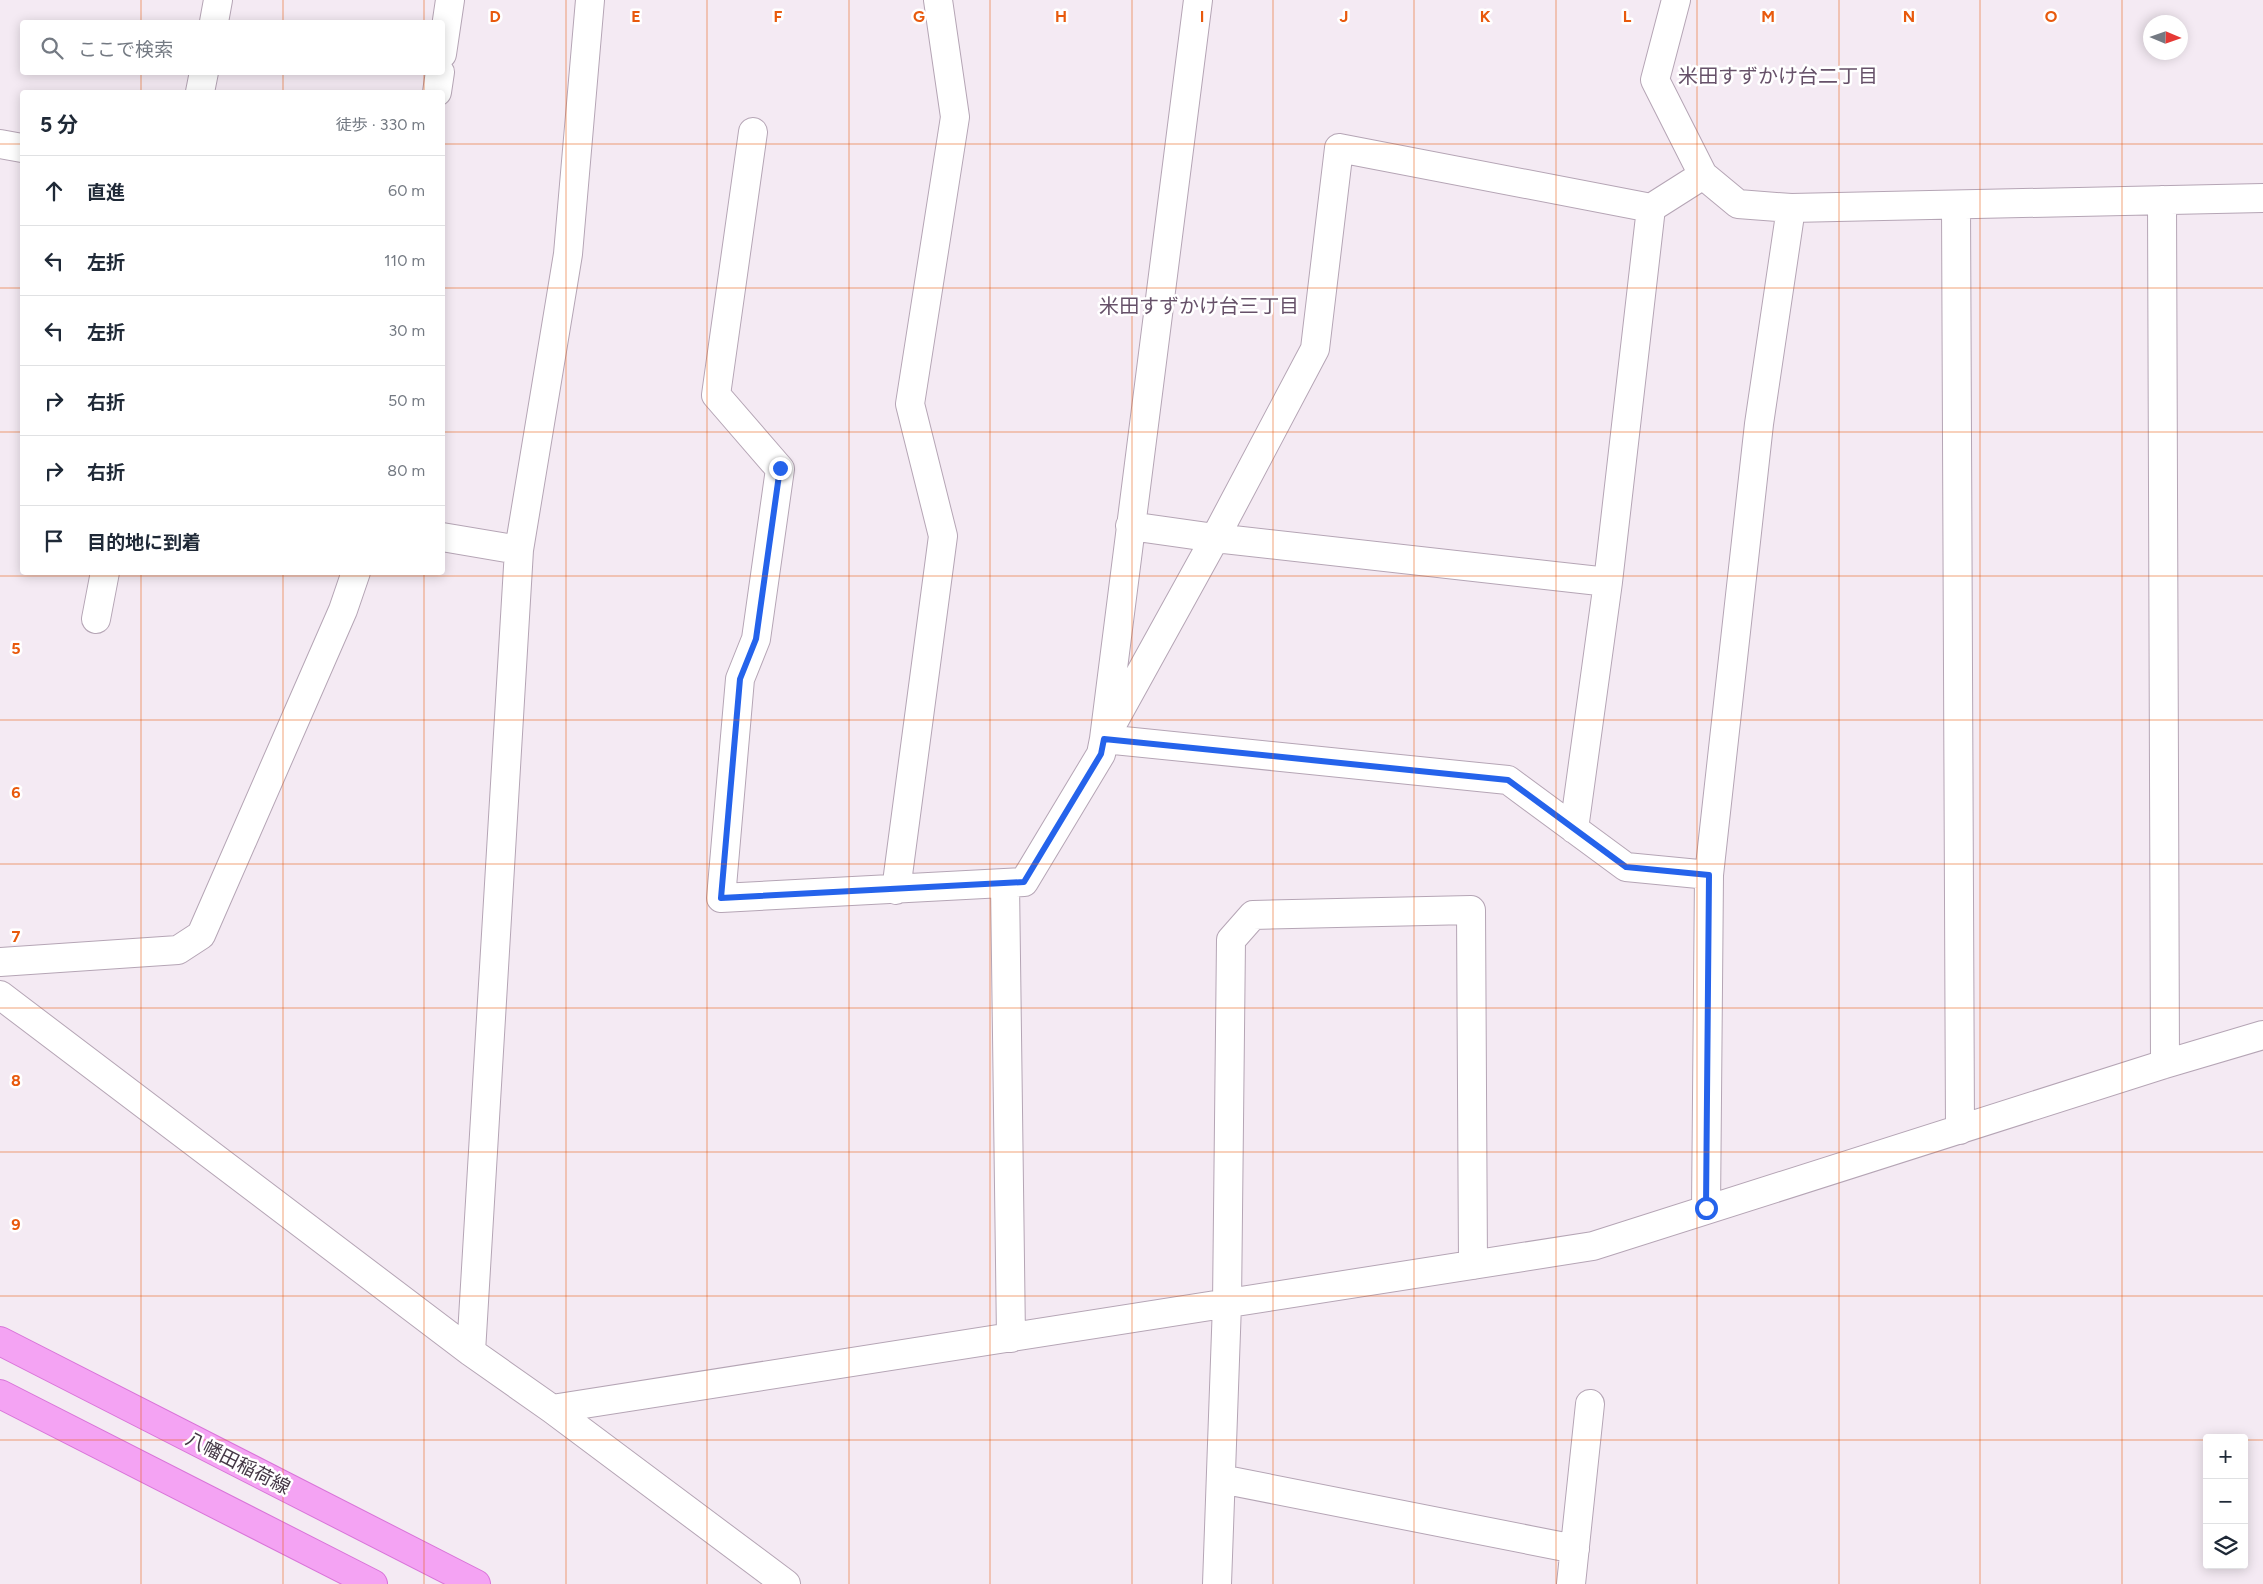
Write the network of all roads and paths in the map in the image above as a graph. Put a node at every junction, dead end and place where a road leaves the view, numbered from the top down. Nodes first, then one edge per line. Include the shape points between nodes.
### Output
1 (218, 0) edge
2 (450, 0) edge
3 (590, 0) edge
4 (938, 0) edge
5 (1198, 0) edge
6 (1676, 0) edge
7 (214, 20) edge
8 (445, 34) edge
9 (203, 75) edge
10 (440, 75) edge
11 (200, 90) edge
12 (437, 90) edge
13 (753, 132) dead end
14 (0, 144) edge
15 (20, 148) edge
16 (1703, 175) junction
17 (2263, 198) edge
18 (2162, 200) junction
19 (1956, 204) junction
20 (1651, 208) junction
21 (1791, 208) junction
22 (1130, 526) junction
23 (445, 538) edge
24 (1215, 538) junction
25 (519, 550) junction
26 (104, 575) edge
27 (355, 575) edge
28 (1608, 582) junction
29 (96, 619) dead end
30 (1104, 739) junction
31 (1574, 828) junction
32 (1709, 875) junction
33 (1005, 883) junction
34 (896, 890) junction
35 (0, 962) edge
36 (0, 995) edge
37 (2263, 1035) edge
38 (2165, 1064) junction
39 (1960, 1130) junction
40 (1706, 1208) junction
41 (1473, 1265) junction
42 (1227, 1304) junction
43 (1011, 1338) junction
44 (0, 1342) edge
45 (471, 1352) junction
46 (0, 1394) edge
47 (1590, 1404) dead end
48 (552, 1409) junction
49 (1221, 1479) junction
50 (1575, 1549) junction
51 (342, 1577) edge
52 (373, 1584) edge
53 (476, 1584) edge
54 (786, 1584) edge
55 (1217, 1584) edge
56 (1571, 1584) edge

1 - 7 street
2 - 8 street
3 - 25 street via 568,254
4 - 34 street via 955,117 910,404 942,536
5 - 22 street
6 - 16 street via 1654,80
9 - 11 street
10 - 12 street
13 - 34 street via 716,395 780,468 756,639 740,679 721,898
14 - 15 street
16 - 20 street
16 - 21 street via 1738,204
17 - 18 street
18 - 19 street
18 - 38 street
19 - 21 street
19 - 39 street
20 - 24 street via 1339,148 1315,349
20 - 28 street
21 - 32 street via 1759,424
22 - 24 street
22 - 30 street
23 - 25 street
24 - 28 street
24 - 30 street
25 - 45 street
26 - 29 street
27 - 35 street via 343,610 201,935 178,950
28 - 31 street
30 - 31 street via 1508,780
30 - 33 street via 1101,754 1024,882
31 - 32 street via 1626,867
32 - 40 street
33 - 34 street
33 - 43 street
36 - 45 street
37 - 38 street
38 - 39 street
39 - 40 street
40 - 41 street via 1593,1246
41 - 42 street
41 - 42 street via 1470,910 1253,915 1231,940
42 - 43 street
42 - 49 street
43 - 48 street
44 - 53 main road, 八幡田稲荷線
45 - 48 street
46 - 51 main road
47 - 50 street
48 - 54 street
49 - 50 street
49 - 55 street
50 - 56 street
51 - 52 main road

